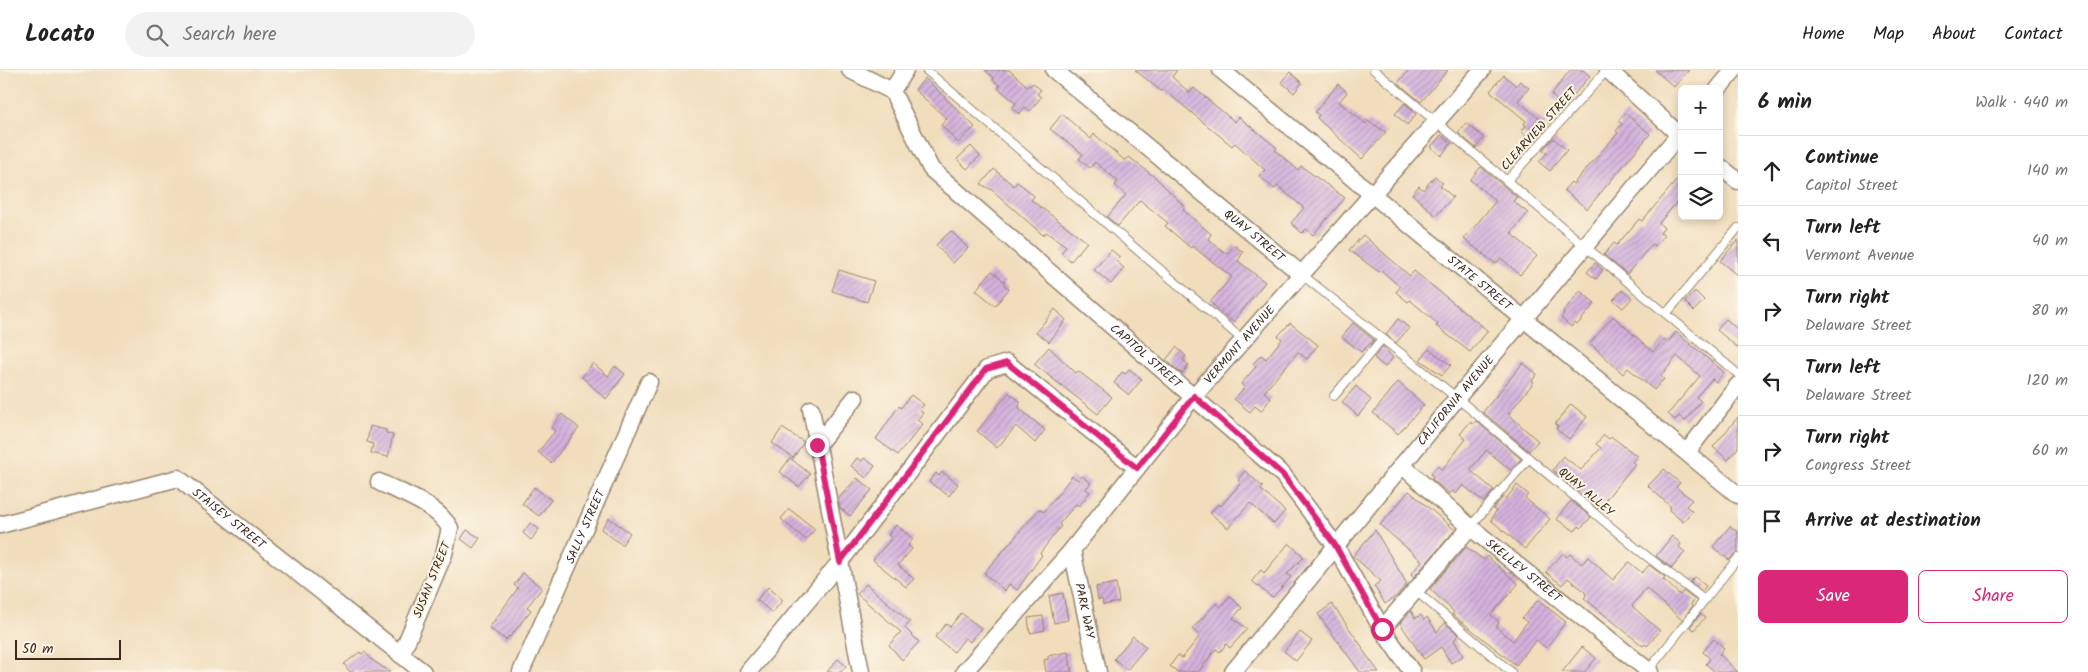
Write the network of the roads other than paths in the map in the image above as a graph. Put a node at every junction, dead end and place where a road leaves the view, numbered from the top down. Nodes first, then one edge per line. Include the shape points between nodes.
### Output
1 (850, 70) edge
2 (905, 70) edge
3 (926, 70) edge
4 (1054, 70) edge
5 (1221, 70) edge
6 (1374, 70) edge
7 (1482, 70) edge
8 (1608, 70) edge
9 (1734, 70) edge
10 (1721, 85) edge
11 (892, 91) junction
12 (1436, 122) junction
13 (1678, 131) edge
14 (1678, 137) edge
15 (1723, 169) edge
16 (1507, 181) junction
17 (1738, 181) edge
18 (1373, 195) junction
19 (1738, 228) edge
20 (1584, 246) junction
21 (1301, 274) junction
22 (1666, 314) junction
23 (1523, 319) junction
24 (1382, 339) junction
25 (1244, 340) junction
26 (1738, 374) edge
27 (649, 382) dead end
28 (1738, 385) edge
29 (1194, 396) junction
30 (1334, 396) dead end
31 (855, 398) dead end
32 (1457, 398) junction
33 (811, 409) dead end
34 (817, 445) junction
35 (1687, 452) junction
36 (1529, 458) junction
37 (1402, 465) junction
38 (1137, 468) junction
39 (379, 482) dead end
40 (1738, 496) edge
41 (0, 525) edge
42 (1470, 527) junction
43 (1335, 545) junction
44 (1072, 550) junction
45 (1738, 558) edge
46 (840, 562) junction
47 (1416, 591) junction
48 (1703, 600) junction
49 (1382, 629) junction
50 (401, 655) junction
51 (1248, 664) edge
52 (857, 668) edge
53 (969, 669) edge
54 (1648, 671) edge
55 (423, 672) edge
56 (521, 672) edge
57 (748, 672) edge
58 (1098, 672) edge
59 (1233, 672) edge
60 (1412, 672) edge
61 (1511, 672) edge

1 - 11 street
2 - 11 street
3 - 25 lane
4 - 21 street, QUAY STREET
5 - 18 street, STATE STREET
6 - 12 lane
7 - 12 street, VERMONT AVENUE
8 - 13 street
8 - 16 lane, CLEARVIEW STREET
9 - 10 street
11 - 29 street, CAPITOL STREET via 931,169
12 - 16 lane
12 - 18 street, VERMONT AVENUE
14 - 20 street, CALIFORNIA AVENUE
15 - 17 street
16 - 20 lane
18 - 21 street, VERMONT AVENUE
18 - 23 street, STATE STREET
19 - 22 lane
20 - 22 lane
20 - 23 street, CALIFORNIA AVENUE
21 - 24 lane, QUAY STREET
21 - 25 street, VERMONT AVENUE
22 - 26 lane
23 - 32 street, CALIFORNIA AVENUE
23 - 35 street, STATE STREET
24 - 30 lane
24 - 32 lane, QUAY STREET
25 - 29 street, VERMONT AVENUE
27 - 56 street, SALLY STREET
28 - 35 street
29 - 38 street, VERMONT AVENUE
29 - 43 street, CAPITOL STREET via 1283,475
31 - 34 street
32 - 36 lane, QUAY ALLEY
32 - 37 street, CALIFORNIA AVENUE
33 - 34 street
34 - 46 street
35 - 40 street, STATE STREET
36 - 42 lane
36 - 48 lane, QUAY ALLEY
37 - 42 street, SKELLEY STREET
37 - 43 street, CALIFORNIA AVENUE
38 - 44 street, VERMONT AVENUE
38 - 46 street via 1007,363 986,369
39 - 50 street, SUSAN STREET via 431,508 444,517 450,528 444,554
41 - 50 street, STAISEY STREET via 178,478
42 - 47 street
42 - 54 street, SKELLEY STREET
43 - 49 street, CAPITOL STREET
43 - 51 street, CALIFORNIA AVENUE
44 - 53 street, VERMONT AVENUE
44 - 58 street, PARK WAY
45 - 48 lane
46 - 52 street
46 - 57 street
47 - 49 street
47 - 61 lane
48 - 54 lane
49 - 60 street, CAPITOL STREET
50 - 55 street, STAISEY STREET
51 - 59 street, CALIFORNIA AVENUE

